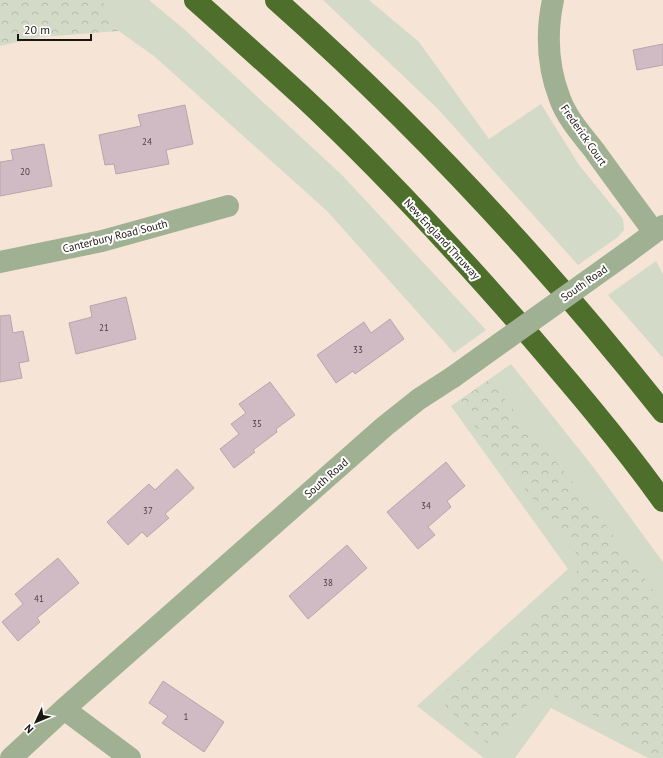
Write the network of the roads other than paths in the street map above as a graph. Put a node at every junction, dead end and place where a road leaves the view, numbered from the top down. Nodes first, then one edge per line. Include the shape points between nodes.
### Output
1 (195, 0) edge
2 (276, 0) edge
3 (553, 0) edge
4 (228, 206) dead end
5 (659, 229) edge
6 (0, 262) edge
7 (663, 412) edge
8 (663, 501) edge
9 (64, 709) junction
10 (11, 758) edge
11 (130, 758) edge

1 - 8 highway, New England Thruway via 306,100 430,225 547,356
2 - 7 highway via 390,108 467,186 580,311
3 - 5 street, Frederick Court via 549,46 553,75 561,101 575,124
4 - 6 street, Canterbury Road South via 102,241
5 - 9 street, South Road, bridge via 419,399 385,426
9 - 10 street, South Road
9 - 11 street

